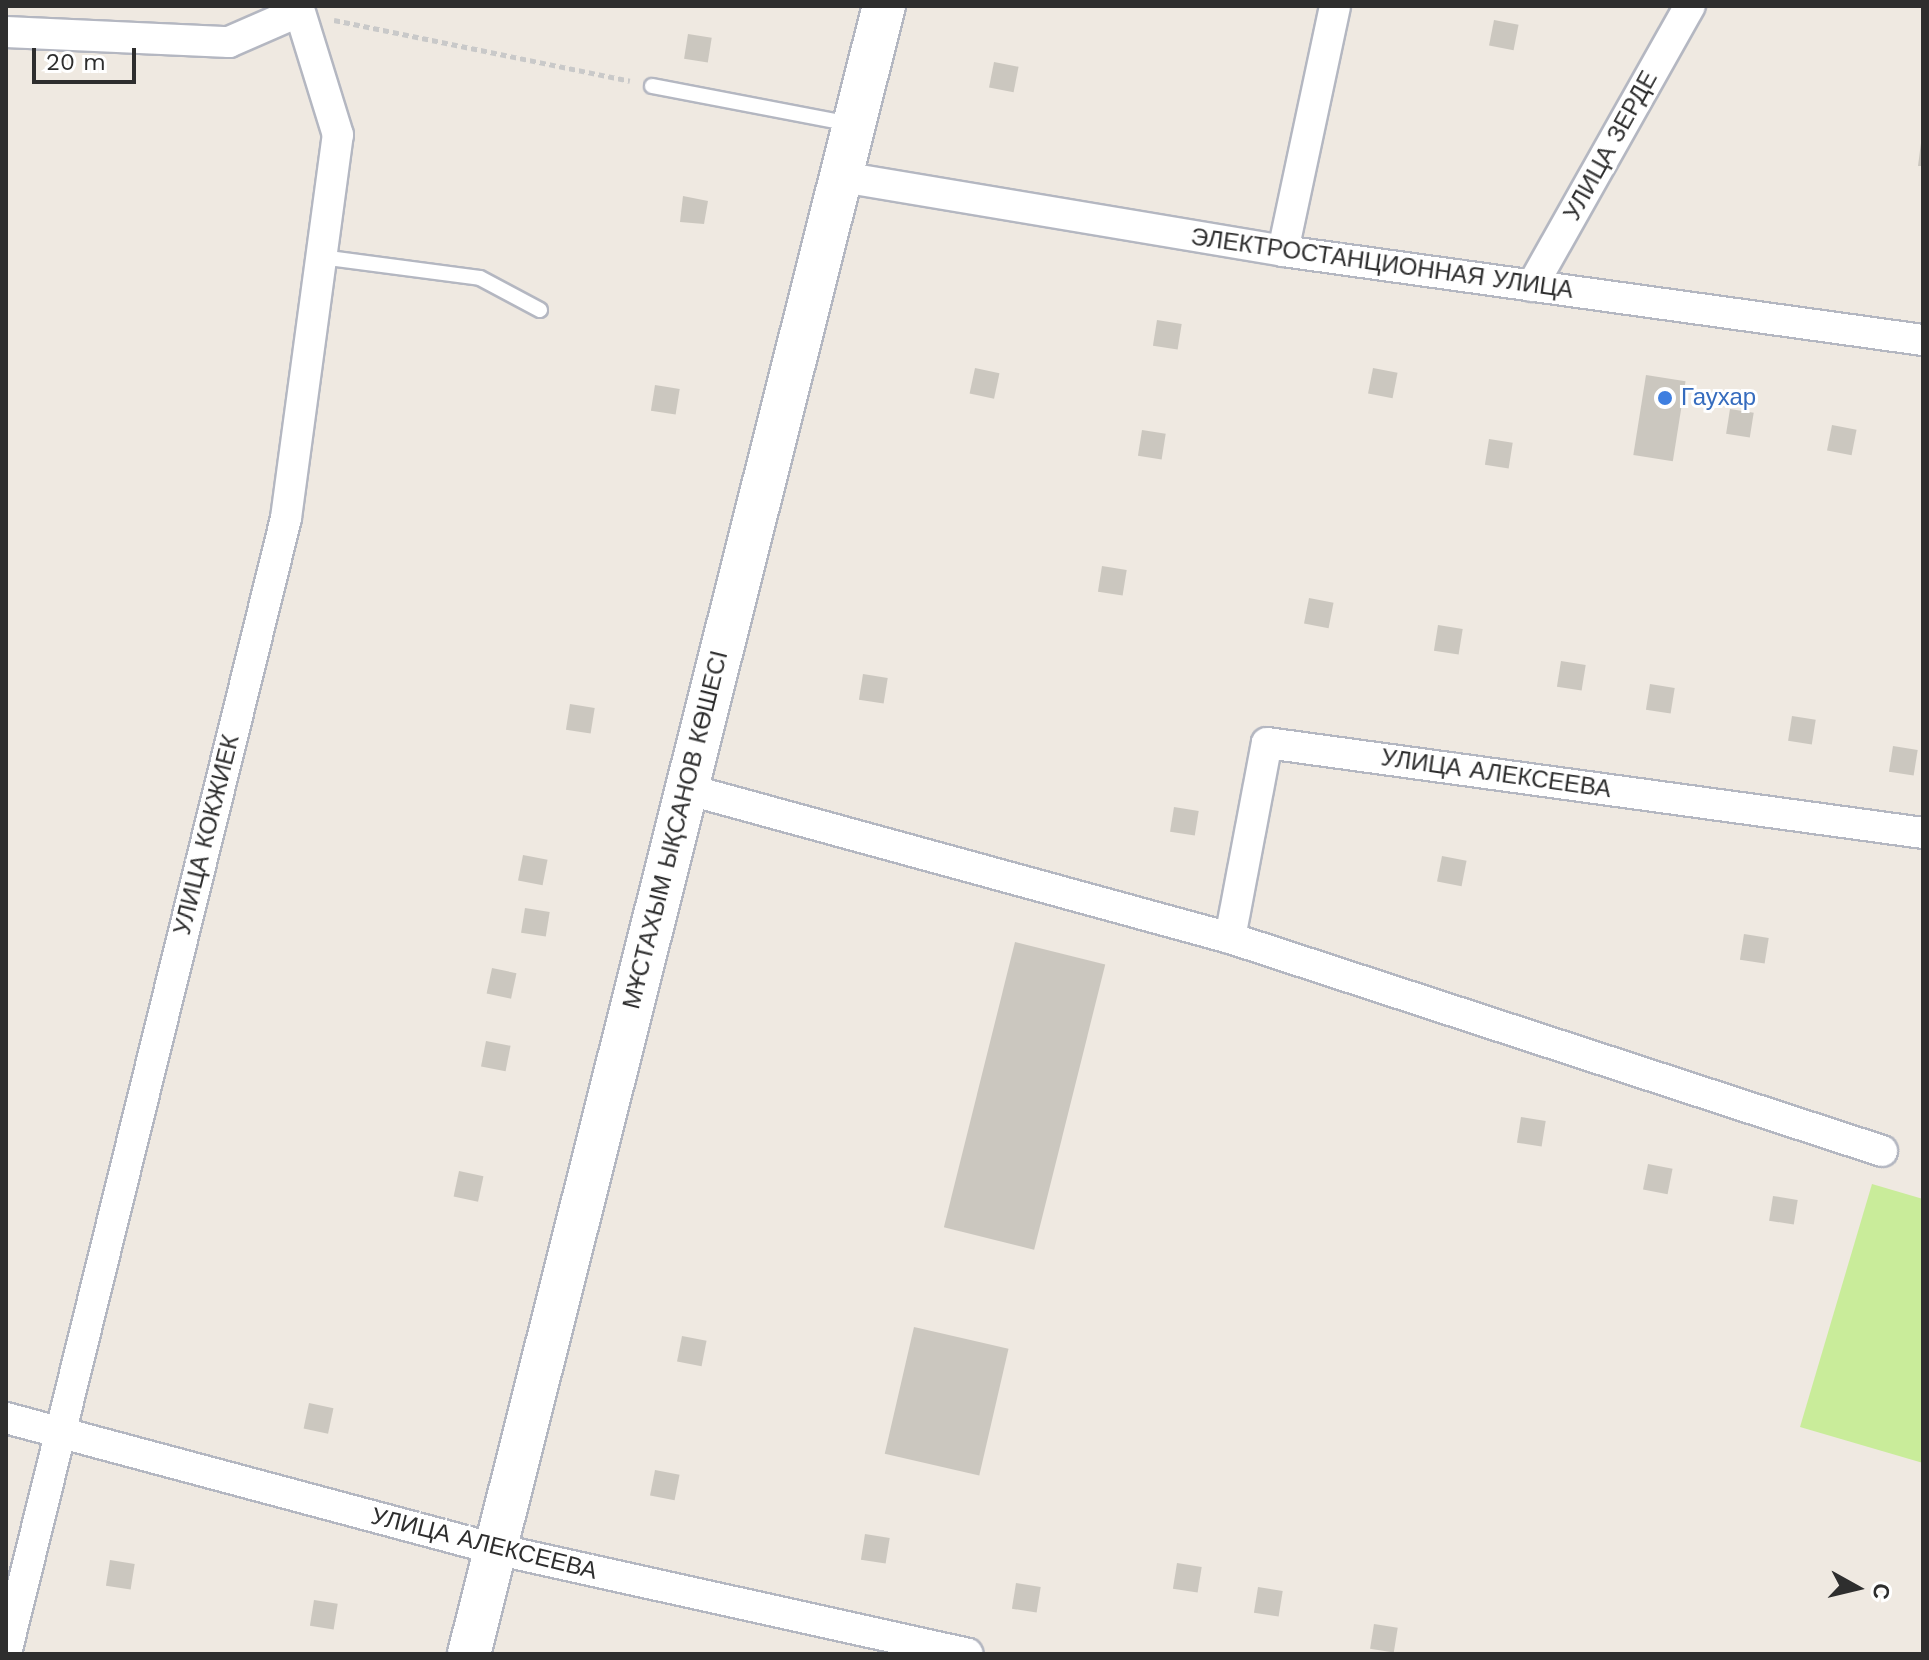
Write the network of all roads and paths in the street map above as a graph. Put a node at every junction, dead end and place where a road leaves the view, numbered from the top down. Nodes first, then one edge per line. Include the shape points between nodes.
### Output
1 (884, 6) edge
2 (1335, 6) edge
3 (1690, 6) edge
4 (298, 9) edge
5 (6, 32) edge
6 (652, 86) joint
7 (853, 124) junction
8 (842, 177) junction
9 (1283, 251) junction
10 (321, 257) junction
11 (1532, 286) junction
12 (540, 310) dead end
13 (1923, 340) edge
14 (686, 789) junction
15 (1923, 833) edge
16 (1230, 938) junction
17 (1882, 1151) dead end
18 (6, 1418) edge
19 (60, 1433) junction
20 (495, 1549) junction
21 (6, 1653) edge
22 (469, 1654) edge
23 (967, 1654) edge

1 - 7 main road, МҰСТАХЫМ ЫҚСАНОВ КӨШЕСІ
2 - 9 street
3 - 11 street, УЛИЦА ЗЕРДЕ
4 - 5 street via 229,42
4 - 6 path
4 - 10 street, УЛИЦА КОКЖИЕК via 338,135
6 - 7 lane
7 - 8 main road, МҰСТАХЫМ ЫҚСАНОВ КӨШЕСІ
8 - 9 street, ЭЛЕКТРОСТАНЦИОННАЯ УЛИЦА
8 - 14 main road, МҰСТАХЫМ ЫҚСАНОВ КӨШЕСІ
9 - 11 street, ЭЛЕКТРОСТАНЦИОННАЯ УЛИЦА
10 - 12 lane via 480,278
10 - 19 street, УЛИЦА КОКЖИЕК via 286,518
11 - 13 street, ЭЛЕКТРОСТАНЦИОННАЯ УЛИЦА
14 - 16 street
14 - 20 main road, МҰСТАХЫМ ЫҚСАНОВ КӨШЕСІ
15 - 16 street, УЛИЦА АЛЕКСЕЕВА via 1267,743
16 - 17 street
18 - 19 street, УЛИЦА АЛЕКСЕЕВА
19 - 20 street, УЛИЦА АЛЕКСЕЕВА
19 - 21 street, УЛИЦА КОКЖИЕК
20 - 22 main road, МҰСТАХЫМ ЫҚСАНОВ КӨШЕСІ
20 - 23 street, УЛИЦА АЛЕКСЕЕВА

